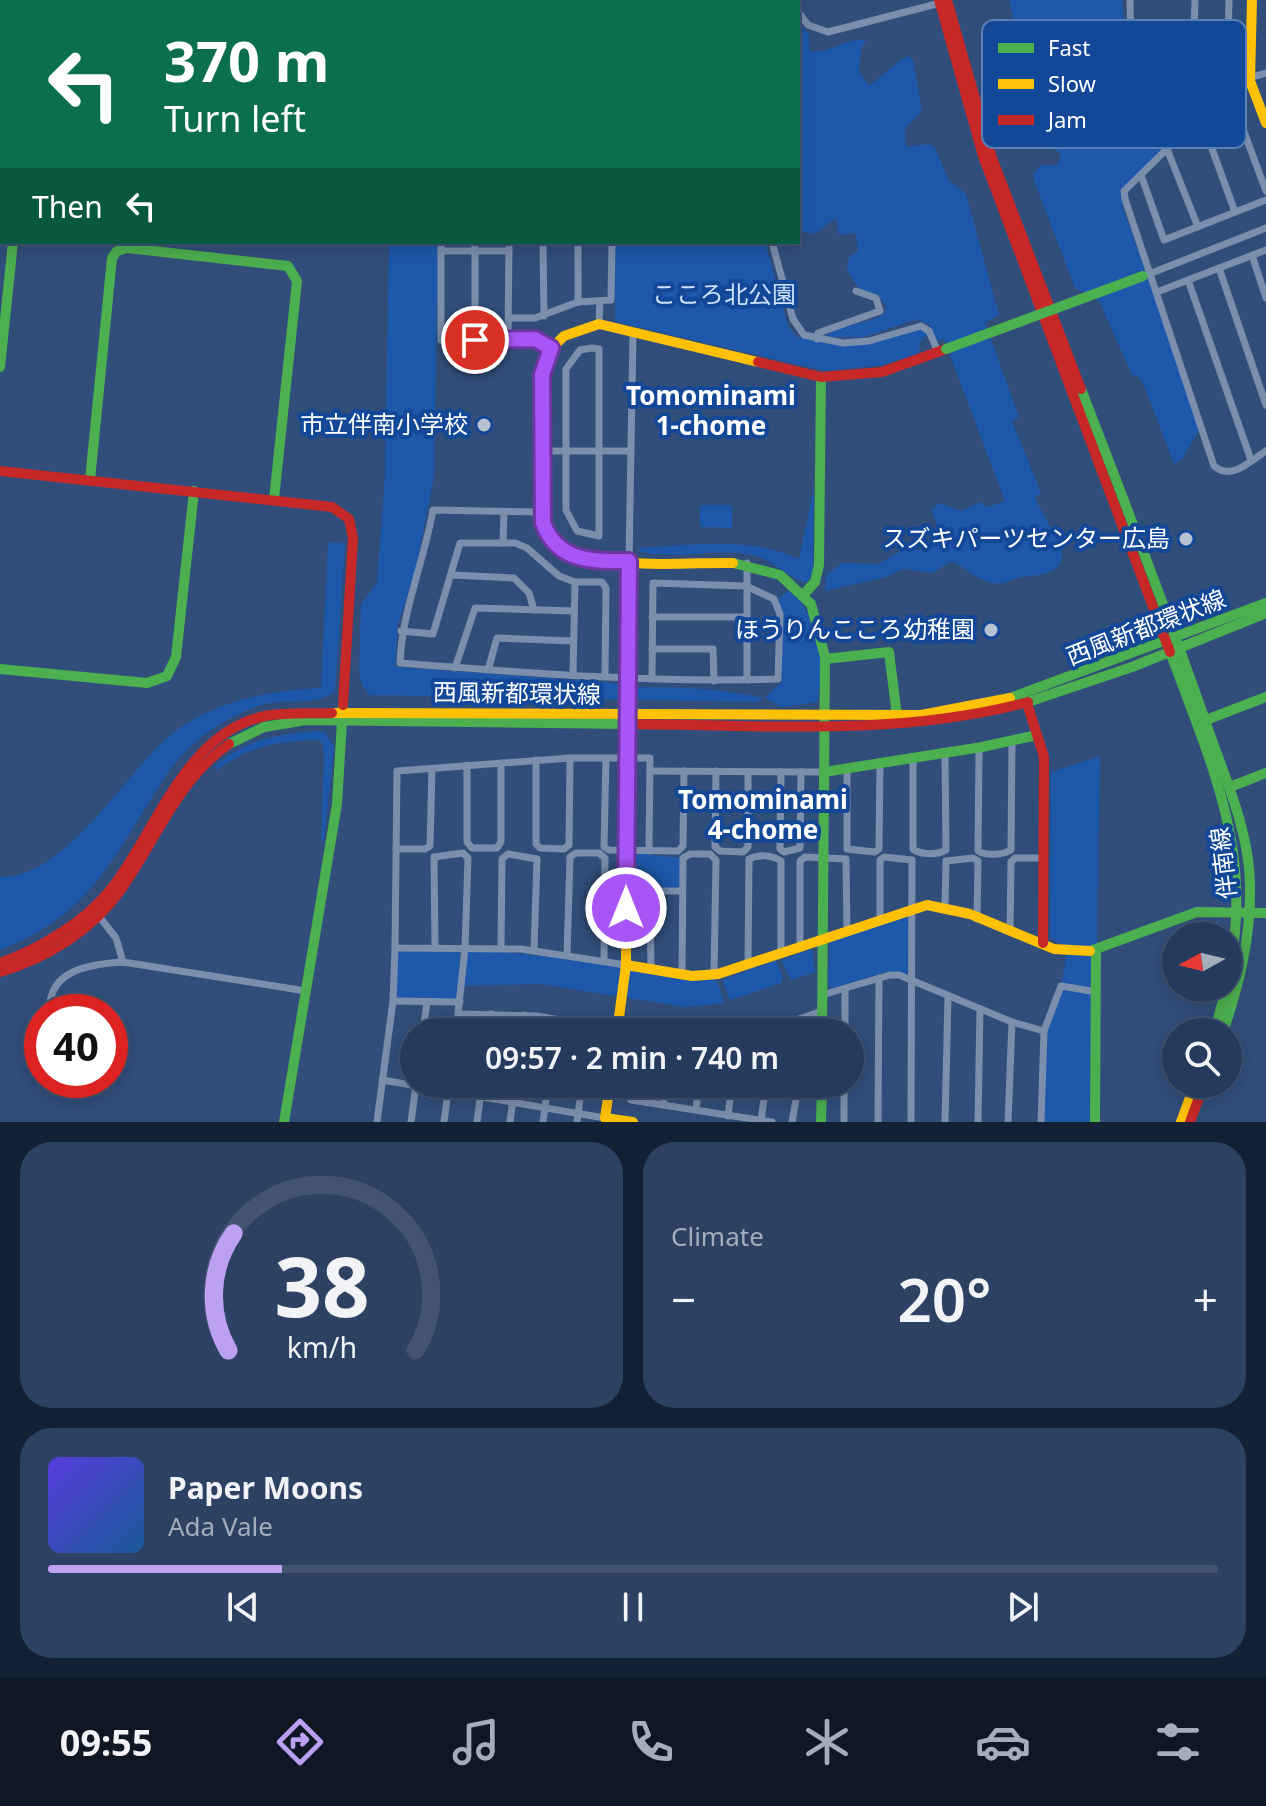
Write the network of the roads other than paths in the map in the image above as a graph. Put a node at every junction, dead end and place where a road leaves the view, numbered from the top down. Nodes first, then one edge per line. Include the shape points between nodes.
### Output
1 (1130, 0) edge
2 (1195, 0) edge
3 (1229, 0) edge
4 (1252, 0) edge
5 (942, 1) edge
6 (800, 15) edge
7 (1130, 20) edge
8 (1194, 20) edge
9 (1229, 20) edge
10 (1266, 73) edge
11 (1250, 78) junction
12 (1246, 79) edge
13 (1266, 123) edge
14 (1246, 137) edge
15 (1168, 148) joint
16 (1212, 148) edge
17 (1141, 175) junction
18 (1266, 191) edge
19 (1266, 200) edge
20 (1235, 212) junction
21 (1198, 227) junction
22 (1266, 228) edge
23 (13, 244) edge
24 (543, 244) edge
25 (578, 244) edge
26 (612, 244) edge
27 (773, 244) edge
28 (475, 246) edge
29 (509, 246) edge
30 (441, 247) edge
31 (1266, 250) edge
32 (1252, 255) junction
33 (1219, 268) junction
34 (1147, 274) junction
35 (1188, 280) junction
36 (856, 291) dead end
37 (1157, 292) junction
38 (1266, 298) edge
39 (600, 301) junction
40 (578, 302) junction
41 (544, 316) junction
42 (509, 318) junction
43 (599, 324) junction
44 (633, 333) junction
45 (508, 339) junction
46 (817, 339) junction
47 (475, 340) junction
48 (551, 348) junction
49 (942, 350) junction
50 (0, 367) edge
51 (821, 377) junction
52 (1266, 405) edge
53 (598, 450) junction
54 (542, 451) junction
55 (565, 451) junction
56 (630, 451) junction
57 (1266, 451) edge
58 (1251, 460) junction
59 (0, 471) edge
60 (90, 480) junction
61 (194, 491) junction
62 (274, 499) junction
63 (504, 512) junction
64 (541, 512) junction
65 (503, 543) junction
66 (629, 561) junction
67 (747, 563) junction
68 (452, 575) junction
69 (575, 582) junction
70 (746, 586) junction
71 (803, 595) junction
72 (1266, 603) edge
73 (534, 610) junction
74 (574, 611) junction
75 (1266, 613) edge
76 (652, 617) junction
77 (746, 617) junction
78 (401, 631) junction
79 (573, 641) junction
80 (1172, 644) junction
81 (652, 649) junction
82 (825, 659) junction
83 (455, 668) junction
84 (0, 669) edge
85 (488, 670) junction
86 (573, 675) junction
87 (605, 676) junction
88 (652, 679) junction
89 (747, 680) junction
90 (714, 681) junction
91 (629, 682) junction
92 (1266, 697) edge
93 (1027, 703) junction
94 (343, 716) junction
95 (897, 716) junction
96 (1206, 720) junction
97 (825, 721) junction
98 (1037, 735) junction
99 (1012, 743) junction
100 (979, 751) junction
101 (627, 753) junction
102 (945, 755) junction
103 (570, 758) junction
104 (606, 758) junction
105 (913, 758) junction
106 (536, 760) junction
107 (501, 763) junction
108 (880, 763) junction
109 (467, 765) junction
110 (432, 769) junction
111 (650, 771) junction
112 (684, 771) junction
113 (716, 771) junction
114 (748, 772) junction
115 (781, 772) junction
116 (801, 772) junction
117 (824, 772) junction
118 (847, 773) junction
119 (1266, 773) edge
120 (1230, 787) junction
121 (396, 849) junction
122 (627, 850) junction
123 (649, 851) junction
124 (823, 857) junction
125 (1043, 858) junction
126 (682, 891) junction
127 (945, 907) junction
128 (912, 908) junction
129 (1244, 910) junction
130 (1266, 913) edge
131 (98, 915) junction
132 (880, 919) junction
133 (977, 919) junction
134 (847, 930) junction
135 (1010, 931) junction
136 (823, 939) junction
137 (1043, 943) junction
138 (800, 946) junction
139 (395, 948) junction
140 (435, 948) junction
141 (465, 948) junction
142 (501, 948) junction
143 (534, 950) junction
144 (1096, 950) junction
145 (781, 953) junction
146 (567, 955) junction
147 (604, 961) junction
148 (123, 962) junction
149 (0, 963) edge
150 (748, 964) junction
151 (626, 965) junction
152 (651, 969) junction
153 (0, 972) edge
154 (714, 974) junction
155 (682, 975) junction
156 (879, 978) junction
157 (911, 979) junction
158 (845, 989) junction
159 (306, 991) junction
160 (1097, 992) junction
161 (52, 994) edge
162 (822, 995) junction
163 (948, 997) junction
164 (393, 1001) junction
165 (427, 1002) junction
166 (460, 1002) junction
167 (980, 1009) junction
168 (822, 1011) junction
169 (459, 1014) junction
170 (491, 1014) junction
171 (524, 1015) junction
172 (425, 1018) edge
173 (458, 1018) edge
174 (491, 1018) edge
175 (524, 1018) edge
176 (544, 1018) edge
177 (620, 1018) edge
178 (803, 1018) edge
179 (822, 1018) edge
180 (845, 1018) edge
181 (1218, 1018) edge
182 (1228, 1018) edge
183 (1012, 1022) junction
184 (1044, 1031) junction
185 (382, 1080) junction
186 (400, 1083) edge
187 (414, 1098) edge
188 (448, 1098) edge
189 (480, 1098) edge
190 (487, 1098) edge
191 (513, 1098) edge
192 (546, 1098) edge
193 (580, 1098) edge
194 (608, 1098) edge
195 (631, 1098) edge
196 (664, 1098) edge
197 (697, 1098) edge
198 (730, 1098) edge
199 (764, 1098) edge
200 (796, 1098) edge
201 (822, 1098) edge
202 (844, 1098) edge
203 (1190, 1098) edge
204 (1199, 1098) edge
205 (513, 1102) junction
206 (663, 1105) junction
207 (545, 1107) junction
208 (696, 1110) junction
209 (578, 1112) junction
210 (728, 1116) junction
211 (605, 1118) junction
212 (761, 1121) edge
213 (284, 1122) edge
214 (377, 1122) edge
215 (411, 1122) edge
216 (444, 1122) edge
217 (477, 1122) edge
218 (510, 1122) edge
219 (543, 1122) edge
220 (577, 1122) edge
221 (633, 1122) edge
222 (772, 1122) edge
223 (792, 1122) edge
224 (821, 1122) edge
225 (844, 1122) edge
226 (878, 1122) edge
227 (911, 1122) edge
228 (945, 1122) edge
229 (978, 1122) edge
230 (1008, 1122) edge
231 (1041, 1122) edge
232 (1095, 1122) edge
233 (1181, 1122) edge
234 (1190, 1122) edge

1 - 7 street
2 - 8 street
3 - 9 street
4 - 11 street
5 - 6 street via 828,32 808,25
5 - 80 street via 983,156
10 - 11 street
11 - 12 street
11 - 13 street
14 - 18 street
15 - 17 street
15 - 21 street
16 - 20 street
17 - 21 street via 1164,240
17 - 34 street via 1124,191
19 - 20 street
20 - 21 street
22 - 34 street
23 - 50 street
24 - 41 street
25 - 40 street
26 - 39 street via 611,300
27 - 46 street via 797,328
28 - 29 street
28 - 30 street
28 - 47 street
29 - 42 street
30 - 47 street via 441,340
31 - 32 street
32 - 33 street
32 - 38 street
33 - 35 street
33 - 52 street
34 - 37 street
34 - 49 street, bridge
35 - 37 street
35 - 58 street
36 - 46 street via 876,298 879,313 818,333
37 - 58 street via 1214,466 1229,472
39 - 40 street
39 - 43 street
40 - 41 street
41 - 42 street
42 - 45 street
43 - 44 street
43 - 48 street via 569,332
44 - 51 street
44 - 56 street
45 - 47 street
45 - 48 street via 535,339
46 - 49 street via 869,341 921,326
48 - 54 street via 542,375
49 - 51 street via 871,374
51 - 71 street via 819,571
53 - 55 street
53 - 55 street via 599,536 577,531 569,522
53 - 55 street via 599,349 592,348 580,350 566,369
53 - 56 street
54 - 55 street
54 - 64 street
56 - 66 street
57 - 58 street
59 - 60 street
60 - 61 street
60 - 62 street via 112,258 127,248 293,269 297,281
61 - 62 street
61 - 84 street via 176,657 167,676 147,683
62 - 94 street via 332,507 343,512 352,528
63 - 64 street
63 - 65 street
63 - 78 street via 433,510
64 - 66 street via 549,536 571,556
65 - 68 street via 460,543
65 - 69 street via 527,548 546,568
66 - 67 street
66 - 91 street
67 - 70 street
67 - 71 street via 776,573
68 - 73 street via 514,578 529,593
68 - 78 street via 433,634
69 - 74 street
69 - 87 street via 602,582 606,588
70 - 76 street via 653,583
70 - 77 street
70 - 89 street via 774,599 780,614 778,679
71 - 82 street via 819,623
72 - 80 street, 西風新都環状線
73 - 74 street
73 - 83 street via 475,608
74 - 79 street
75 - 80 street, 西風新都環状線
76 - 77 street
76 - 81 street
77 - 89 street
78 - 83 street via 400,663
79 - 85 street via 497,638
79 - 86 street
80 - 93 street, 西風新都環状線
80 - 95 street, 西風新都環状線 via 1023,696
80 - 96 street, 伴南線
80 - 129 street, 伴南線 via 1222,790
81 - 88 street
81 - 90 street via 713,649
82 - 95 street via 886,649
82 - 97 street
83 - 85 street
85 - 86 street
86 - 87 street
87 - 91 street
88 - 90 street
88 - 91 street
89 - 90 street
91 - 101 street, bridge
92 - 96 street
93 - 97 street, 西風新都環状線 via 926,723
93 - 98 street
94 - 97 street, 西風新都環状線
94 - 131 street, 西風新都環状線 via 265,726 225,745 195,774 118,895
94 - 149 street, 西風新都環状線 via 264,716 225,735 190,766 111,889 92,909 29,953
94 - 159 street via 337,804
95 - 97 street, 西風新都環状線
96 - 120 street, 伴南線
97 - 117 street
98 - 99 street
98 - 125 street via 1044,757
99 - 100 street
99 - 100 street via 1011,850 1006,853 978,851
100 - 102 street
101 - 104 street
101 - 111 street via 650,758
101 - 122 street
102 - 105 street
102 - 105 street via 946,850 941,853 913,849
103 - 104 street
103 - 106 street
103 - 106 street via 569,845 564,849 536,844
104 - 122 street via 604,847
105 - 108 street
106 - 107 street
107 - 109 street
107 - 109 street via 497,848 472,848 467,842
108 - 118 street
108 - 118 street via 875,852 847,849
109 - 110 street
110 - 121 street via 430,846
110 - 121 street via 397,771
111 - 112 street
111 - 123 street
112 - 113 street
112 - 123 street via 683,846 678,851
113 - 114 street
113 - 114 street via 715,847 743,852 748,847
114 - 115 street
115 - 116 street
115 - 116 street via 784,852 800,848
116 - 117 street
117 - 118 street
117 - 124 street
119 - 120 street
120 - 129 street, 伴南線 via 1247,857
121 - 139 street
122 - 123 street
122 - 151 street
124 - 134 street via 846,860
124 - 136 street
124 - 138 street via 800,861
125 - 135 street via 1011,862
125 - 137 street
126 - 152 street via 650,891
126 - 154 street via 683,858 710,854 716,860
126 - 155 street
127 - 128 street
127 - 133 street
127 - 133 street via 946,861 973,858 978,861
128 - 132 street
128 - 132 street via 912,860 884,857
128 - 157 street
129 - 130 street
129 - 144 street via 1176,915
129 - 181 street, 伴南線
129 - 182 street, 伴南線 via 1241,980
131 - 148 street via 116,938
131 - 153 street, 西風新都環状線 via 60,945
132 - 134 street
133 - 135 street
134 - 136 street
135 - 137 street
136 - 138 street
136 - 162 street
137 - 144 street via 1073,952
138 - 145 street
139 - 140 street
139 - 164 street
140 - 141 street
140 - 141 street via 434,857 463,853 468,858
141 - 142 street
141 - 166 street
142 - 143 street
142 - 143 street via 502,859 508,854 531,855 537,859
143 - 146 street
144 - 160 street
145 - 150 street
145 - 150 street via 781,861 755,856 749,859
146 - 147 street
146 - 147 street via 570,857 599,853 605,858
147 - 151 street
148 - 159 street
148 - 161 street via 68,974
150 - 154 street
151 - 152 street
151 - 177 street
152 - 155 street
154 - 155 street
156 - 157 street
156 - 158 street
156 - 226 street
157 - 163 street
157 - 227 street
158 - 162 street
158 - 180 street
159 - 213 street
160 - 184 street via 1061,986
160 - 232 street
162 - 168 street
163 - 167 street
163 - 228 street
164 - 165 street
164 - 185 street
165 - 166 street
165 - 172 street
166 - 169 street
167 - 183 street
167 - 229 street
168 - 178 street
168 - 179 street
169 - 170 street
169 - 173 street
170 - 171 street
170 - 174 street
171 - 175 street
171 - 176 street
183 - 184 street
183 - 230 street
184 - 231 street
185 - 186 street
185 - 214 street
187 - 215 street
188 - 216 street
189 - 217 street
190 - 205 street
191 - 205 street
192 - 207 street
193 - 209 street
194 - 211 street
195 - 206 street
196 - 206 street
197 - 208 street
198 - 210 street
199 - 212 street
200 - 223 street
201 - 224 street
202 - 225 street
203 - 233 street
204 - 234 street
205 - 207 street
205 - 218 street
206 - 208 street
207 - 209 street
207 - 219 street
208 - 210 street
209 - 211 street
209 - 220 street
210 - 212 street
211 - 221 street
212 - 222 street

